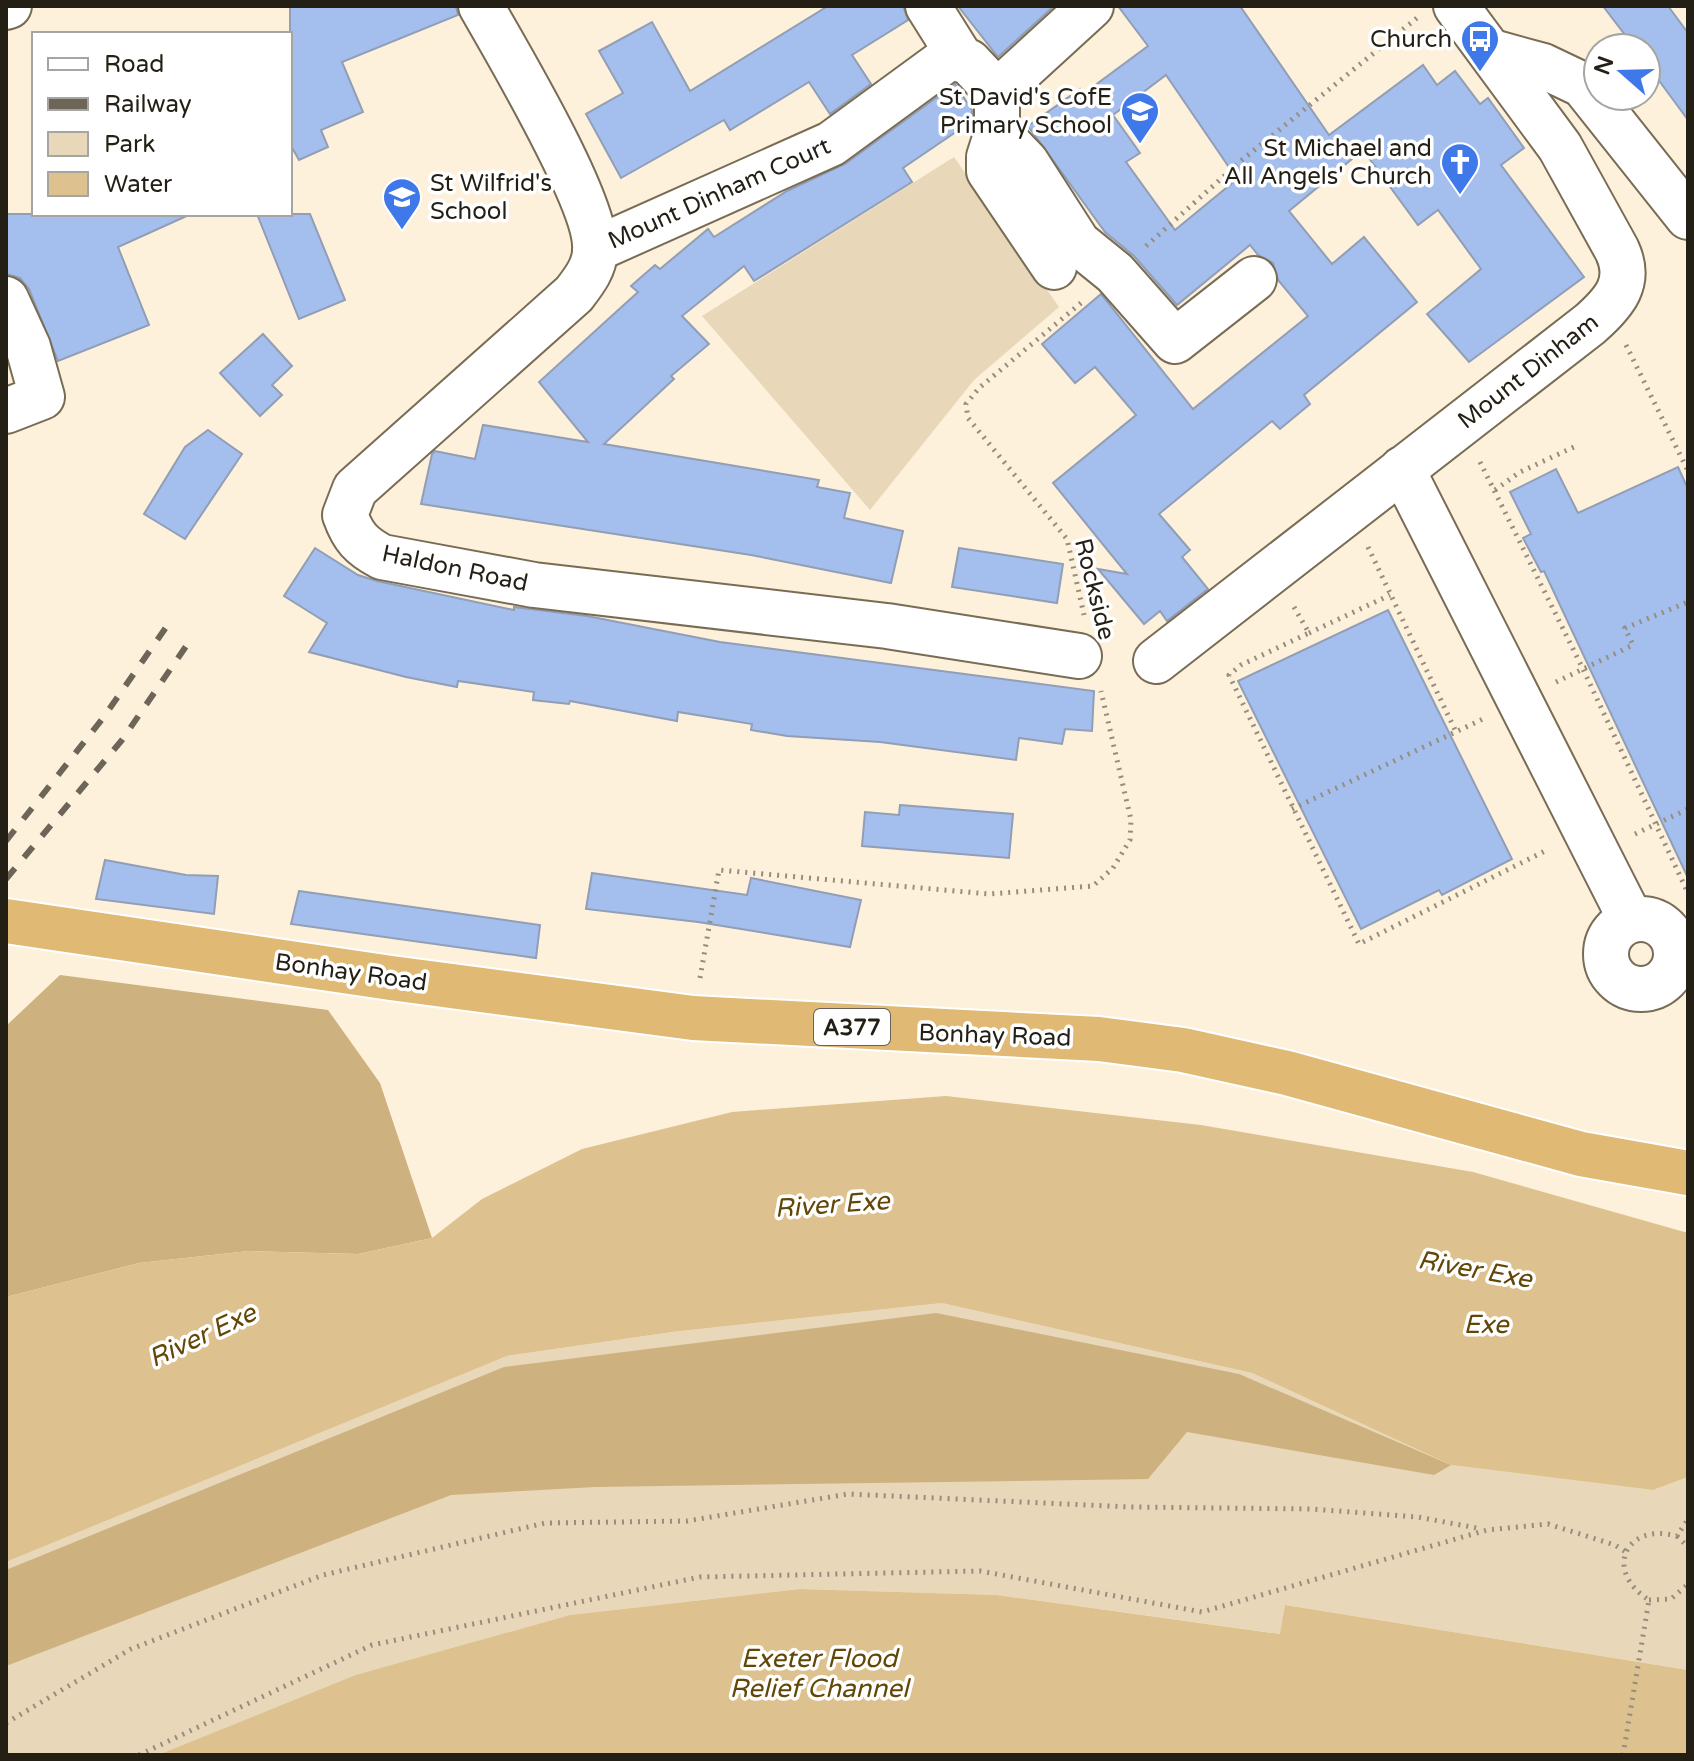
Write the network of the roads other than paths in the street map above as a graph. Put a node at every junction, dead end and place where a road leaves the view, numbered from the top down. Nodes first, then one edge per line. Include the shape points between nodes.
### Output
1 (481, 6) edge
2 (928, 6) edge
3 (1091, 6) edge
4 (1439, 10) edge
5 (1492, 52) junction
6 (960, 57) junction
7 (997, 112) junction
8 (1688, 217) edge
9 (596, 249) junction
10 (1054, 267) dead end
11 (1254, 279) dead end
12 (6, 299) edge
13 (6, 411) edge
14 (1402, 469) junction
15 (1088, 656) road end
16 (1156, 661) dead end
17 (1631, 920) dead end
18 (6, 921) edge
19 (1688, 1173) edge

1 - 9 street via 554,139
2 - 6 street
3 - 7 street
4 - 5 street
5 - 8 street via 1583,85
5 - 14 street, Mount Dinham via 1560,147 1625,267 1622,281 1608,308
6 - 7 street
6 - 9 street, Mount Dinham Court via 950,57 831,144
7 - 10 street via 989,171
7 - 11 street via 1078,243 1115,273 1175,341
9 - 15 street, Haldon Road via 574,294 355,489 345,515 361,546 382,557 534,585 887,626
12 - 13 street via 28,347 42,397
14 - 16 street, Mount Dinham
14 - 17 street
18 - 19 highway, Bonhay Road / A377 via 693,1018 1099,1039 1183,1050 1606,1160

